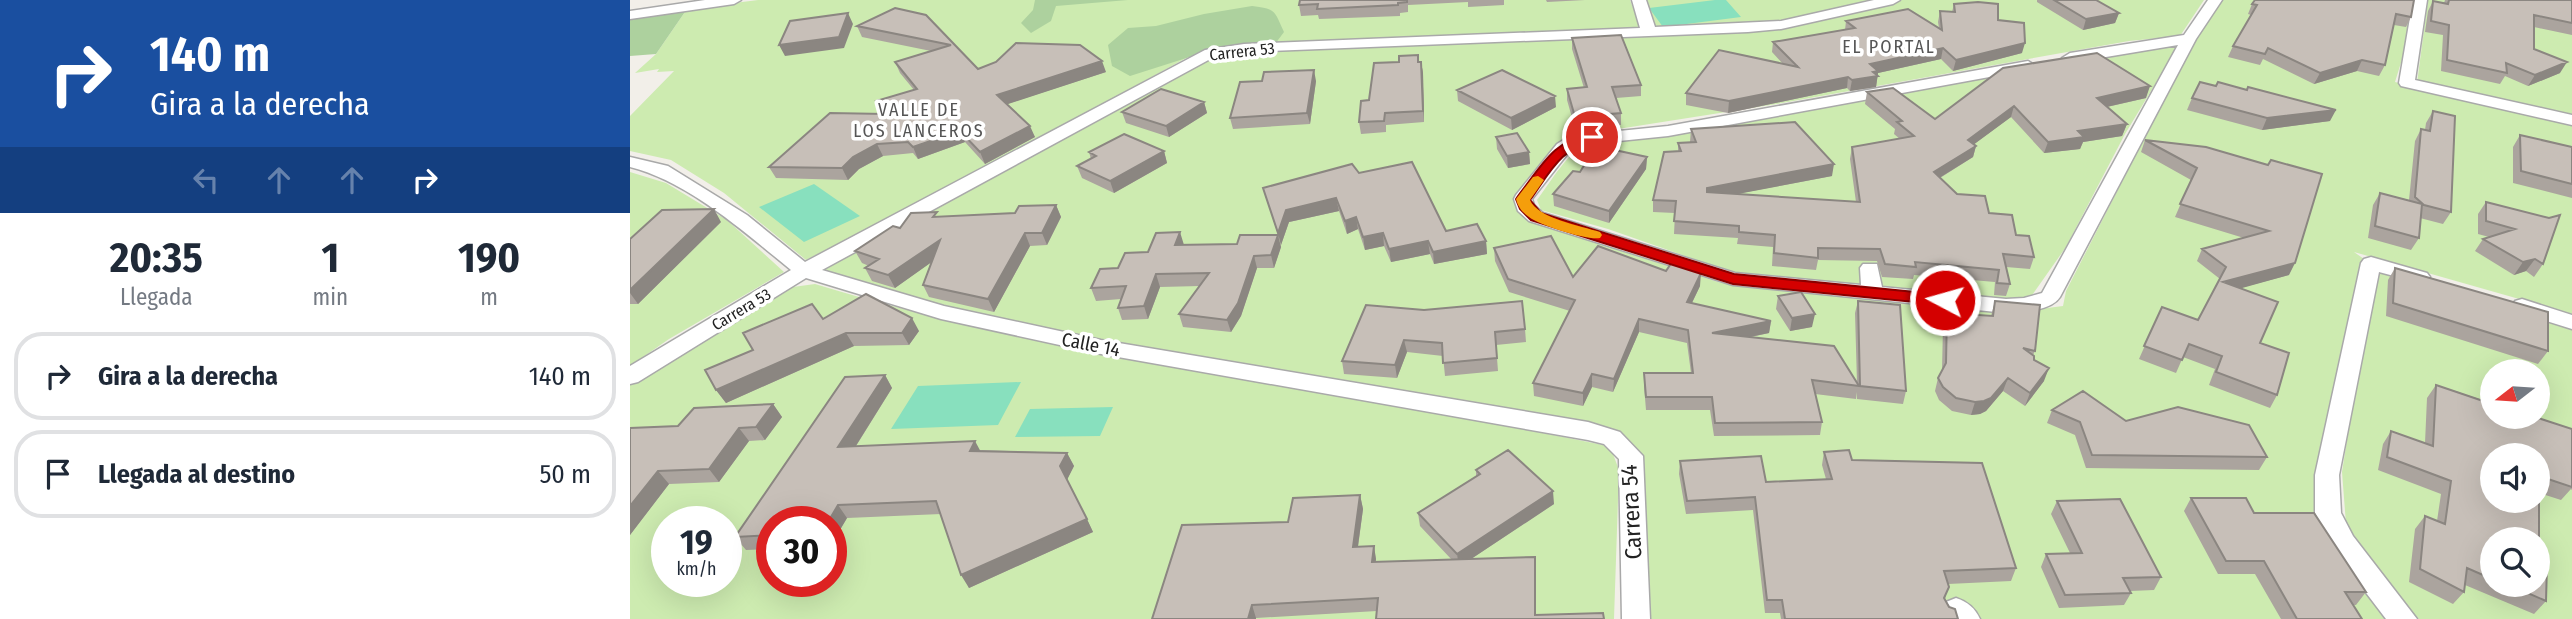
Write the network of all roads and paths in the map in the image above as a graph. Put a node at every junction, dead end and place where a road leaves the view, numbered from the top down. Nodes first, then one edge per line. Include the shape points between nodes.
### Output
1 (734, 0) edge
2 (1639, 0) edge
3 (1893, 0) edge
4 (2215, 0) edge
5 (2420, 0) edge
6 (630, 15) edge
7 (1649, 33) junction
8 (2189, 39) junction
9 (2572, 120) edge
10 (630, 162) edge
11 (1870, 268) dead end
12 (804, 271) junction
13 (2442, 283) edge
14 (1872, 293) junction
15 (2503, 301) edge
16 (2572, 321) edge
17 (630, 376) edge
18 (1588, 431) joint
19 (1636, 619) edge
20 (2403, 619) edge

1 - 6 street
2 - 7 street
3 - 7 street, Carrera 53 via 1780,25
4 - 8 street
5 - 9 street via 2407,83
7 - 12 street, Carrera 53 via 1210,53
8 - 14 street via 2050,297 2006,306 1947,290
8 - 14 street via 1668,131 1576,140 1563,148 1523,199 1536,216 1733,279 1786,278
10 - 12 street, Calle 14 via 662,170 740,219
11 - 14 street
12 - 17 street, Carrera 53
12 - 18 street, Calle 14 via 941,312 1101,347
13 - 20 street via 2371,263 2327,475 2328,513 2344,544
15 - 16 street
18 - 19 street, Carrera 54 via 1612,438 1631,456

